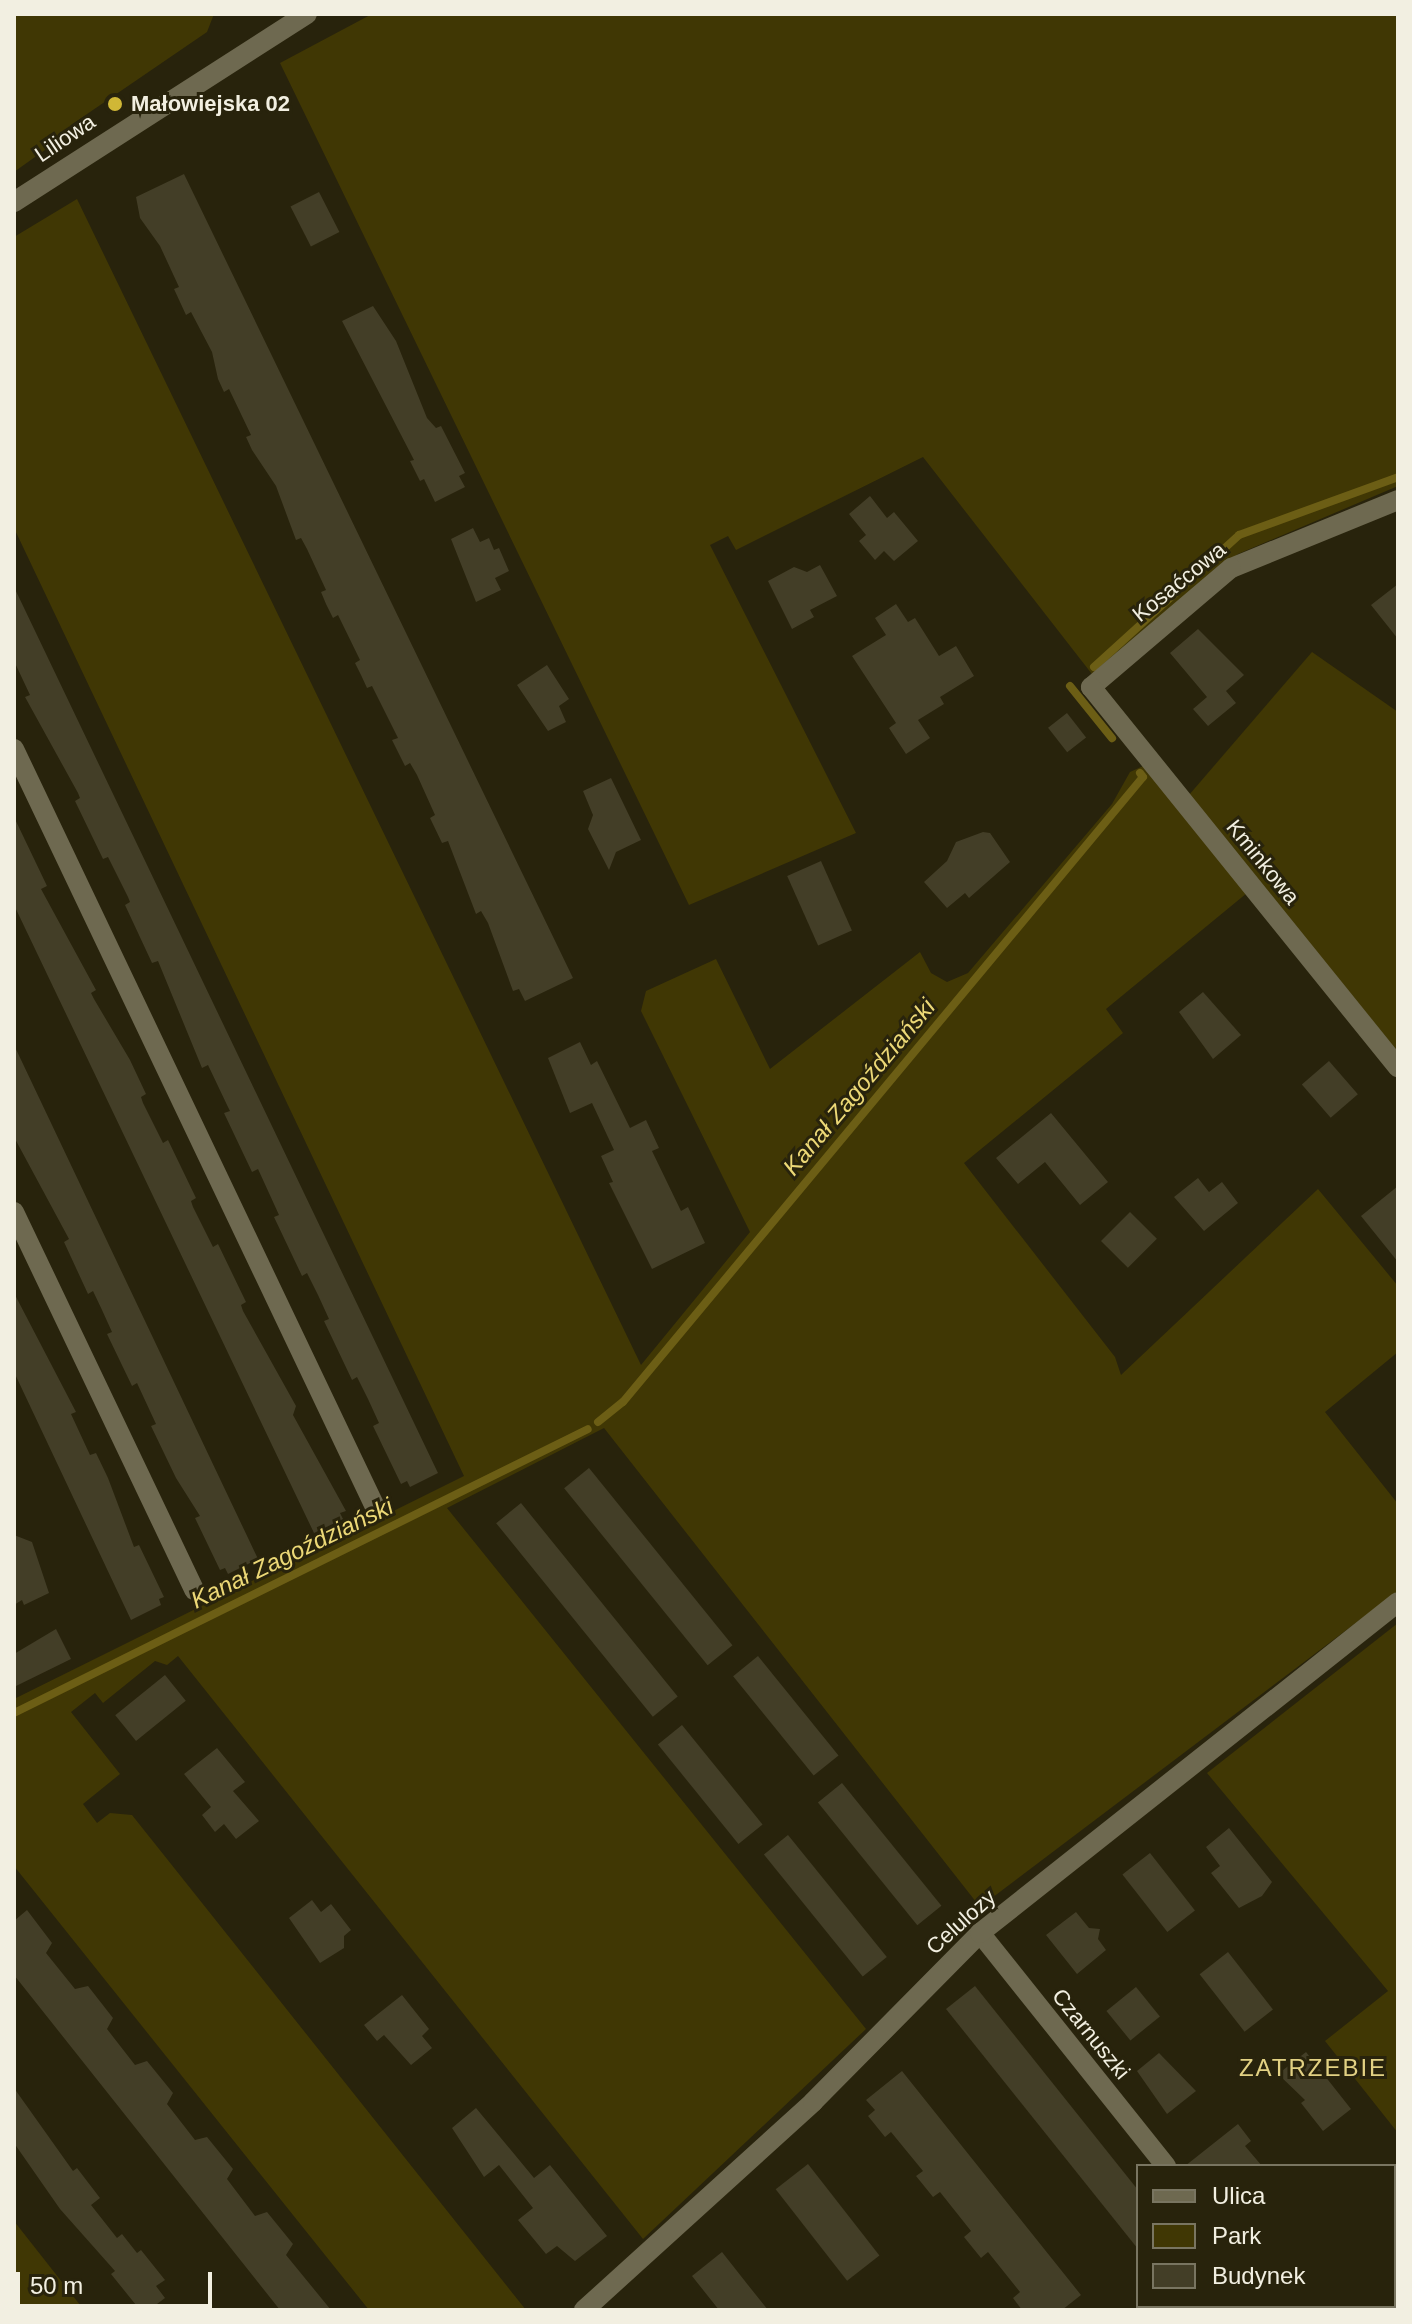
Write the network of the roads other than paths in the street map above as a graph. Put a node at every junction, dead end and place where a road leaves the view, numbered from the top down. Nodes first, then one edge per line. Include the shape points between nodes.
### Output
1 (307, 14) edge
2 (14, 202) edge
3 (1398, 500) edge
4 (1091, 687) joint
5 (14, 749) edge
6 (1398, 1068) edge
7 (14, 1212) edge
8 (375, 1507) dead end
9 (194, 1590) dead end
10 (1398, 1602) edge
11 (980, 1933) junction
12 (1164, 2164) edge
13 (584, 2310) edge

1 - 2 street, Liliowa
3 - 4 street, Kosaćcowa via 1231,568
4 - 6 street, Kminkowa
5 - 8 street
7 - 9 street
10 - 11 street, Celulozy
11 - 12 street, Czarnuszki
11 - 13 street, Celulozy via 813,2102

